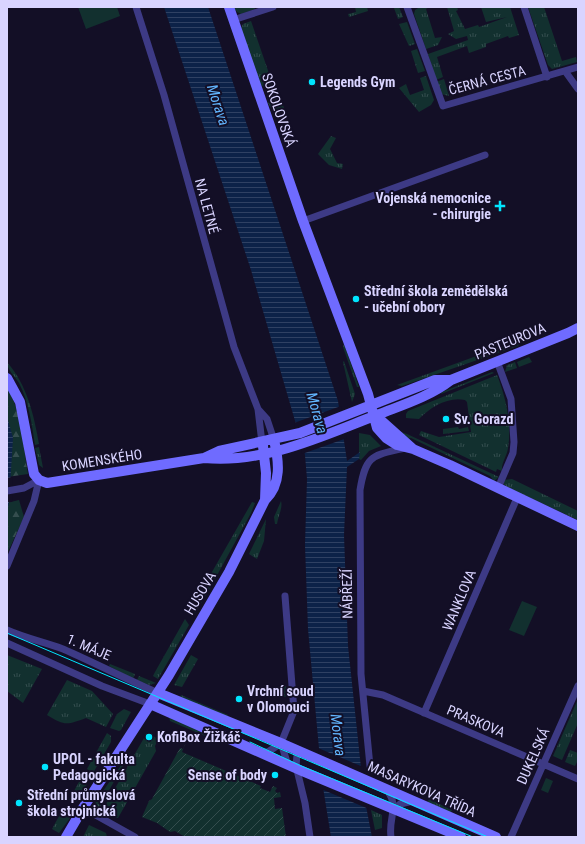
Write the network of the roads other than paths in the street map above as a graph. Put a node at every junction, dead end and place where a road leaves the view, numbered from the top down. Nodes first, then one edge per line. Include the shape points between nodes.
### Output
1 (136, 7) edge
2 (229, 7) edge
3 (273, 7) edge
4 (407, 7) edge
5 (524, 7) edge
6 (233, 20) junction
7 (578, 67) edge
8 (565, 71) junction
9 (547, 77) junction
10 (578, 90) edge
11 (485, 155) dead end
12 (303, 221) junction
13 (578, 328) edge
14 (497, 361) junction
15 (7, 378) edge
16 (258, 409) junction
17 (373, 411) junction
18 (278, 439) junction
19 (262, 442) junction
20 (409, 449) junction
21 (280, 450) junction
22 (263, 453) junction
23 (204, 458) junction
24 (39, 480) junction
25 (498, 488) junction
26 (7, 491) edge
27 (517, 498) junction
28 (265, 500) junction
29 (578, 526) edge
30 (7, 566) edge
31 (285, 596) dead end
32 (7, 630) edge
33 (7, 643) edge
34 (578, 686) edge
35 (363, 691) junction
36 (154, 698) junction
37 (424, 713) junction
38 (283, 740) junction
39 (260, 752) junction
40 (301, 752) junction
41 (543, 764) junction
42 (370, 766) dead end
43 (296, 768) junction
44 (578, 779) edge
45 (383, 786) junction
46 (418, 802) junction
47 (83, 808) junction
48 (394, 810) junction
49 (66, 837) edge
50 (134, 837) edge
51 (310, 837) edge
52 (391, 837) edge
53 (462, 837) edge
54 (496, 837) edge
55 (511, 837) edge

1 - 16 street, NA LETNÉ via 164,95 234,347
2 - 6 street, SOKOLOVSKÁ
3 - 6 street
4 - 9 street, ČERNÁ CESTA via 442,106
5 - 9 street, ČERNÁ CESTA
6 - 12 street, SOKOLOVSKÁ
7 - 8 street, ČERNÁ CESTA
8 - 9 street, ČERNÁ CESTA
8 - 10 street
11 - 12 street
12 - 17 street, SOKOLOVSKÁ
13 - 14 street, PASTEUROVA
14 - 17 street, PASTEUROVA via 451,380 440,389
14 - 25 street via 510,395 514,442 513,453
15 - 24 street via 20,402 33,468
16 - 18 street, NA LETNÉ
16 - 19 street, NA LETNÉ
17 - 18 street, KOMENSKÉHO via 356,412
17 - 20 street
17 - 21 street, KOMENSKÉHO via 359,423
18 - 19 street, KOMENSKÉHO
18 - 21 street, HUSOVA
19 - 22 street, HUSOVA
19 - 23 street, KOMENSKÉHO via 219,451
20 - 25 street
20 - 35 street, NÁBŘEŽÍ via 376,455 370,459 365,467 361,485 359,538
21 - 22 street, KOMENSKÉHO
21 - 28 street, HUSOVA via 276,479 271,494
22 - 23 street, KOMENSKÉHO via 220,460
22 - 28 street, HUSOVA via 266,473
23 - 24 street, KOMENSKÉHO via 46,483
24 - 26 street, KOMENSKÉHO via 30,486
24 - 30 street via 34,501
25 - 27 street
27 - 29 street
27 - 37 street, WANKLOVA
28 - 36 street, HUSOVA via 220,588
31 - 38 street via 294,707
32 - 36 street, 1. MÁJE via 110,669
33 - 36 street via 102,686
34 - 41 street, DUKELSKÁ
35 - 37 street, PRASKOVA via 383,695
35 - 42 street, NÁBŘEŽÍ
36 - 38 street, MASARYKOVA TŘÍDA
36 - 39 street, MASARYKOVA TŘÍDA
36 - 47 street, HUSOVA
37 - 41 street, PRASKOVA
38 - 39 street via 268,752
38 - 40 street, MASARYKOVA TŘÍDA
38 - 43 street
39 - 43 street, MASARYKOVA TŘÍDA
40 - 43 street via 296,758
40 - 45 street, MASARYKOVA TŘÍDA
41 - 44 street, PRASKOVA
41 - 55 street, DUKELSKÁ
43 - 48 street, MASARYKOVA TŘÍDA
43 - 51 street
45 - 46 street, MASARYKOVA TŘÍDA
45 - 48 street via 392,799
46 - 48 street via 404,803
46 - 54 street, MASARYKOVA TŘÍDA
47 - 49 street, HUSOVA
47 - 50 street
48 - 52 street via 390,824
48 - 53 street, MASARYKOVA TŘÍDA

